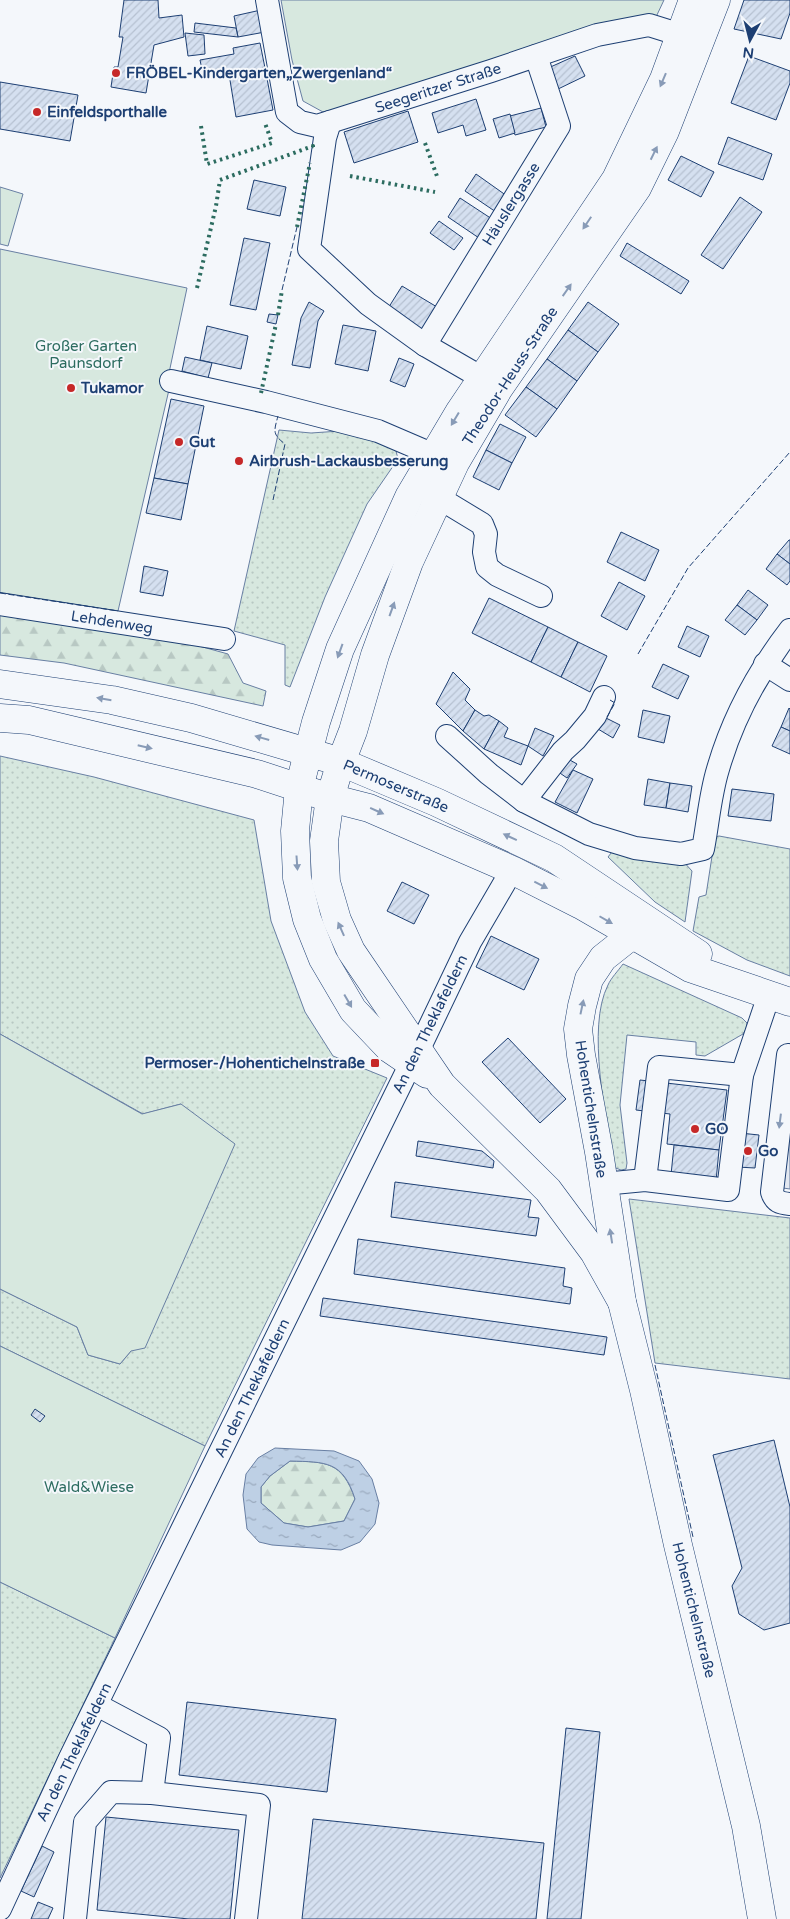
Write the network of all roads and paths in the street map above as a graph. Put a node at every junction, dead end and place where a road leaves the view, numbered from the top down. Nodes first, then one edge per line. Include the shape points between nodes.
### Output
1 (268, 0) edge
2 (693, 0) edge
3 (716, 0) edge
4 (690, 38) junction
5 (536, 56) junction
6 (330, 122) junction
7 (424, 345) junction
8 (171, 381) dead end
9 (491, 383) junction
10 (434, 455) junction
11 (439, 498) junction
12 (542, 596) dead end
13 (0, 604) edge
14 (790, 630) edge
15 (224, 639) dead end
16 (766, 664) junction
17 (790, 680) edge
18 (0, 684) edge
19 (604, 697) dead end
20 (0, 718) edge
21 (447, 736) dead end
22 (309, 752) junction
23 (341, 762) junction
24 (299, 788) junction
25 (330, 798) junction
26 (524, 801) junction
27 (512, 870) junction
28 (632, 935) junction
29 (770, 996) edge
30 (752, 1043) junction
31 (789, 1055) edge
32 (414, 1057) junction
33 (742, 1075) junction
34 (645, 1180) junction
35 (603, 1184) junction
36 (790, 1204) edge
37 (622, 1302) junction
38 (97, 1705) junction
39 (152, 1793) junction
40 (0, 1909) edge
41 (75, 1919) edge
42 (246, 1919) edge
43 (762, 1919) edge

1 - 6 street, Seegeritzer Straße via 287,112 300,122 317,126
2 - 4 main road, Theodor-Heuss-Straße
3 - 4 main road, Theodor-Heuss-Straße
4 - 5 street, Seegeritzer Straße via 649,25 597,35
4 - 9 main road, Theodor-Heuss-Straße via 665,132 637,188
5 - 6 street, Seegeritzer Straße
5 - 7 street, Häuslergasse via 559,126
6 - 7 street via 324,138 309,249 368,304
7 - 9 street
8 - 10 street via 378,431
9 -> 10 main road, Theodor-Heuss-Straße
9 - 11 main road, Theodor-Heuss-Straße
10 -> 22 main road, Theodor-Heuss-Straße via 409,497 340,649
11 - 12 street via 482,524 486,534 484,552 487,567
23 -> 11 main road, Theodor-Heuss-Straße via 409,562
13 - 15 street, Lehdenweg
14 - 16 street
16 - 17 street
16 - 26 street via 734,720 717,771 703,849 682,854 635,848 589,834
22 -> 18 main road, Permoserstraße via 112,700
19 - 26 street via 595,716
20 -> 24 main road, Permoserstraße via 29,720 258,774
21 - 26 street
22 - 23 main road, Permoserstraße
22 - 24 main road, Hohentichelnstraße
23 - 25 main road, Theodor-Heuss-Straße
29 -> 23 main road, Permoserstraße via 554,858 428,798
24 - 25 main road, Permoserstraße
24 -> 32 main road, Hohentichelnstraße via 294,830 298,878 307,919 323,959 352,1010 390,1049
25 -> 27 main road, Permoserstraße via 369,808
32 -> 25 main road, Hohentichelnstraße via 351,951 337,920 326,882 324,841
27 -> 28 main road, Permoserstraße
27 - 32 street, An den Theklafeldern via 470,942
28 - 29 main road, Permoserstraße via 690,968
35 -> 28 main road, Hohentichelnstraße via 578,1030 589,979 603,958
29 - 30 street
30 - 31 street
30 - 33 street
31 -> 36 street via 772,1192 780,1203
32 - 37 main road, Hohentichelnstraße via 548,1190 594,1252
32 - 38 street, An den Theklafeldern
33 - 34 street via 659,1067
33 - 34 street via 728,1190
34 - 35 street
37 -> 35 main road, Hohentichelnstraße
37 - 43 main road, Hohentichelnstraße via 746,1826
38 - 39 street via 159,1738
38 - 40 street, An den Theklafeldern
39 - 41 street via 111,1792 85,1822
39 - 42 street via 259,1805

